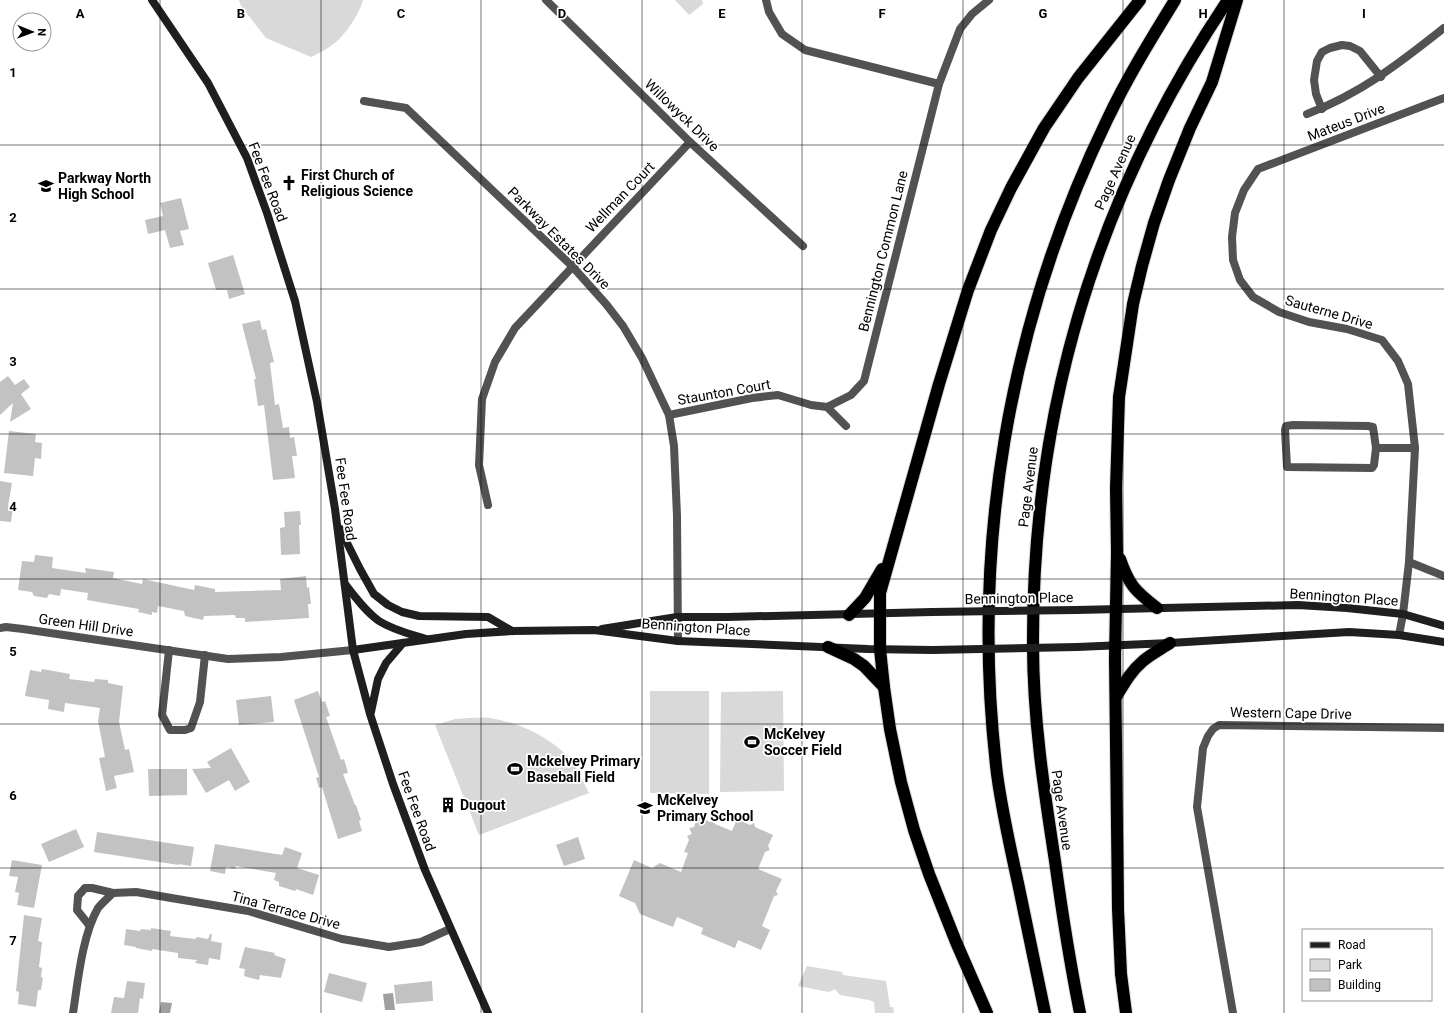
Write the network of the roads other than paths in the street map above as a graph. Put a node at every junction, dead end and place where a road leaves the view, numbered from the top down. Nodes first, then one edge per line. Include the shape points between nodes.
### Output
1 (152, 0) edge
2 (546, 0) edge
3 (766, 0) edge
4 (989, 0) edge
5 (1140, 0) edge
6 (1175, 0) edge
7 (1228, 0) edge
8 (1237, 0) edge
9 (1444, 28) edge
10 (1381, 76) junction
11 (939, 84) junction
12 (1444, 98) edge
13 (364, 101) dead end
14 (1322, 109) junction
15 (1307, 114) dead end
16 (690, 142) junction
17 (1258, 169) joint
18 (803, 246) dead end
19 (572, 266) junction
20 (828, 407) junction
21 (669, 415) junction
22 (846, 426) dead end
23 (1376, 448) junction
24 (1415, 448) junction
25 (488, 505) dead end
26 (337, 524) junction
27 (1117, 552) junction
28 (890, 556) junction
29 (1409, 562) junction
30 (1444, 576) edge
31 (344, 584) junction
32 (1116, 608) junction
33 (1157, 608) junction
34 (879, 614) junction
35 (1403, 614) junction
36 (849, 615) junction
37 (677, 617) junction
38 (1444, 626) edge
39 (0, 628) edge
40 (594, 630) junction
41 (512, 631) junction
42 (1399, 635) junction
43 (427, 640) junction
44 (678, 641) junction
45 (1444, 642) edge
46 (404, 643) junction
47 (1170, 643) junction
48 (1115, 646) junction
49 (828, 647) junction
50 (880, 649) junction
51 (169, 650) junction
52 (353, 650) junction
53 (205, 655) junction
54 (884, 687) junction
55 (1116, 697) junction
56 (370, 714) junction
57 (1444, 728) edge
58 (113, 893) junction
59 (89, 926) junction
60 (450, 929) junction
61 (1076, 995) junction
62 (74, 1013) edge
63 (488, 1013) edge
64 (987, 1013) edge
65 (1045, 1013) edge
66 (1080, 1013) edge
67 (1088, 1013) edge
68 (1126, 1013) edge
69 (1232, 1013) edge

1 - 26 main road, Fee Fee Road via 208,83 247,158 267,213 295,301 320,415
2 - 16 street, Willowyck Drive
3 - 11 street via 782,34 806,50
4 - 11 street, Bennington Common Lane via 972,14 960,29
5 - 28 highway via 1078,78 1044,128 991,230 968,290
6 - 65 highway, Page Avenue via 1107,119 1068,208 1052,252 1013,392 998,486 989,587 992,726 1005,823
7 - 61 highway, Page Avenue via 1169,94 1110,221 1091,273 1067,356 1047,450 1036,542 1034,684 1042,779
8 - 27 highway via 1212,82 1169,180 1142,266 1119,404
9 - 10 street
10 - 14 street
10 - 14 street via 1360,51 1350,46 1342,45 1322,52 1317,62 1314,80
11 - 20 street, Bennington Common Lane via 864,381 851,395
12 - 17 street, Mateus Drive
13 - 19 street, Parkway Estates Drive via 406,108
14 - 15 street
16 - 18 street, Willowyck Drive
16 - 19 street, Wellman Court
17 - 24 street, Sauterne Drive via 1244,190 1235,213 1232,260 1240,280 1253,297 1279,312 1382,340 1398,361 1408,384
19 - 21 street, Parkway Estates Drive via 623,326 642,358
19 - 25 street, Wellman Court via 515,328 495,362 482,399 481,415 479,465
20 - 21 street, Staunton Court via 811,405 778,394
20 - 22 street
21 - 37 street, Parkway Estates Drive via 674,446 677,516
23 - 23 street via 1372,468 1287,467 1285,430 1286,426 1294,425 1374,427
23 - 24 street
24 - 29 street, Sauterne Drive
26 - 31 main road, Fee Fee Road
26 - 41 main road via 374,594 388,605 419,616 488,616
27 - 32 highway
27 - 33 highway via 1131,585
28 - 34 highway via 880,593
28 - 36 highway via 865,598
29 - 30 street
29 - 35 street, Sauterne Drive
31 - 43 main road via 378,621
31 - 52 main road, Fee Fee Road
32 - 33 main road, Bennington Place
32 - 34 main road, Bennington Place, bridge
32 - 48 highway
33 - 35 main road, Bennington Place via 1298,606
34 - 36 main road, Bennington Place
34 - 50 highway
35 - 38 main road, Bennington Place
35 - 42 street, Sauterne Drive
36 - 37 main road, Bennington Place
37 - 40 main road, Bennington Place
37 - 44 street, Parkway Estates Drive
39 - 51 street, Green Hill Drive
40 - 41 main road, Bennington Place
40 - 44 main road, Bennington Place
41 - 43 main road, Bennington Place
42 - 45 main road, Bennington Place
42 - 47 main road, Bennington Place via 1349,632
43 - 46 main road, Bennington Place
44 - 49 main road, Bennington Place
46 - 52 main road, Bennington Place
46 - 56 main road via 386,663 378,678
47 - 48 main road, Bennington Place
47 - 55 highway via 1138,665
48 - 50 main road, Bennington Place, bridge
48 - 55 highway
49 - 50 main road, Bennington Place
49 - 54 highway via 864,666
50 - 54 highway
51 - 53 street, Green Hill Drive
51 - 53 street via 162,715 170,730 191,728 200,702
52 - 53 street, Green Hill Drive via 272,658 228,659
52 - 56 main road, Fee Fee Road
54 - 64 highway via 890,730 914,830 934,888
55 - 68 highway via 1118,909
56 - 60 main road, Fee Fee Road via 425,870
57 - 69 street, Western Cape Drive via 1219,725 1213,729 1203,748 1197,807
58 - 59 street via 99,907
58 - 59 street, Tina Terrace Drive via 85,888 78,896 78,910
58 - 60 street, Tina Terrace Drive via 136,892 248,911 342,939 389,947 421,942
59 - 62 street
60 - 63 main road, Fee Fee Road
61 - 66 highway, Page Avenue
61 - 67 highway

